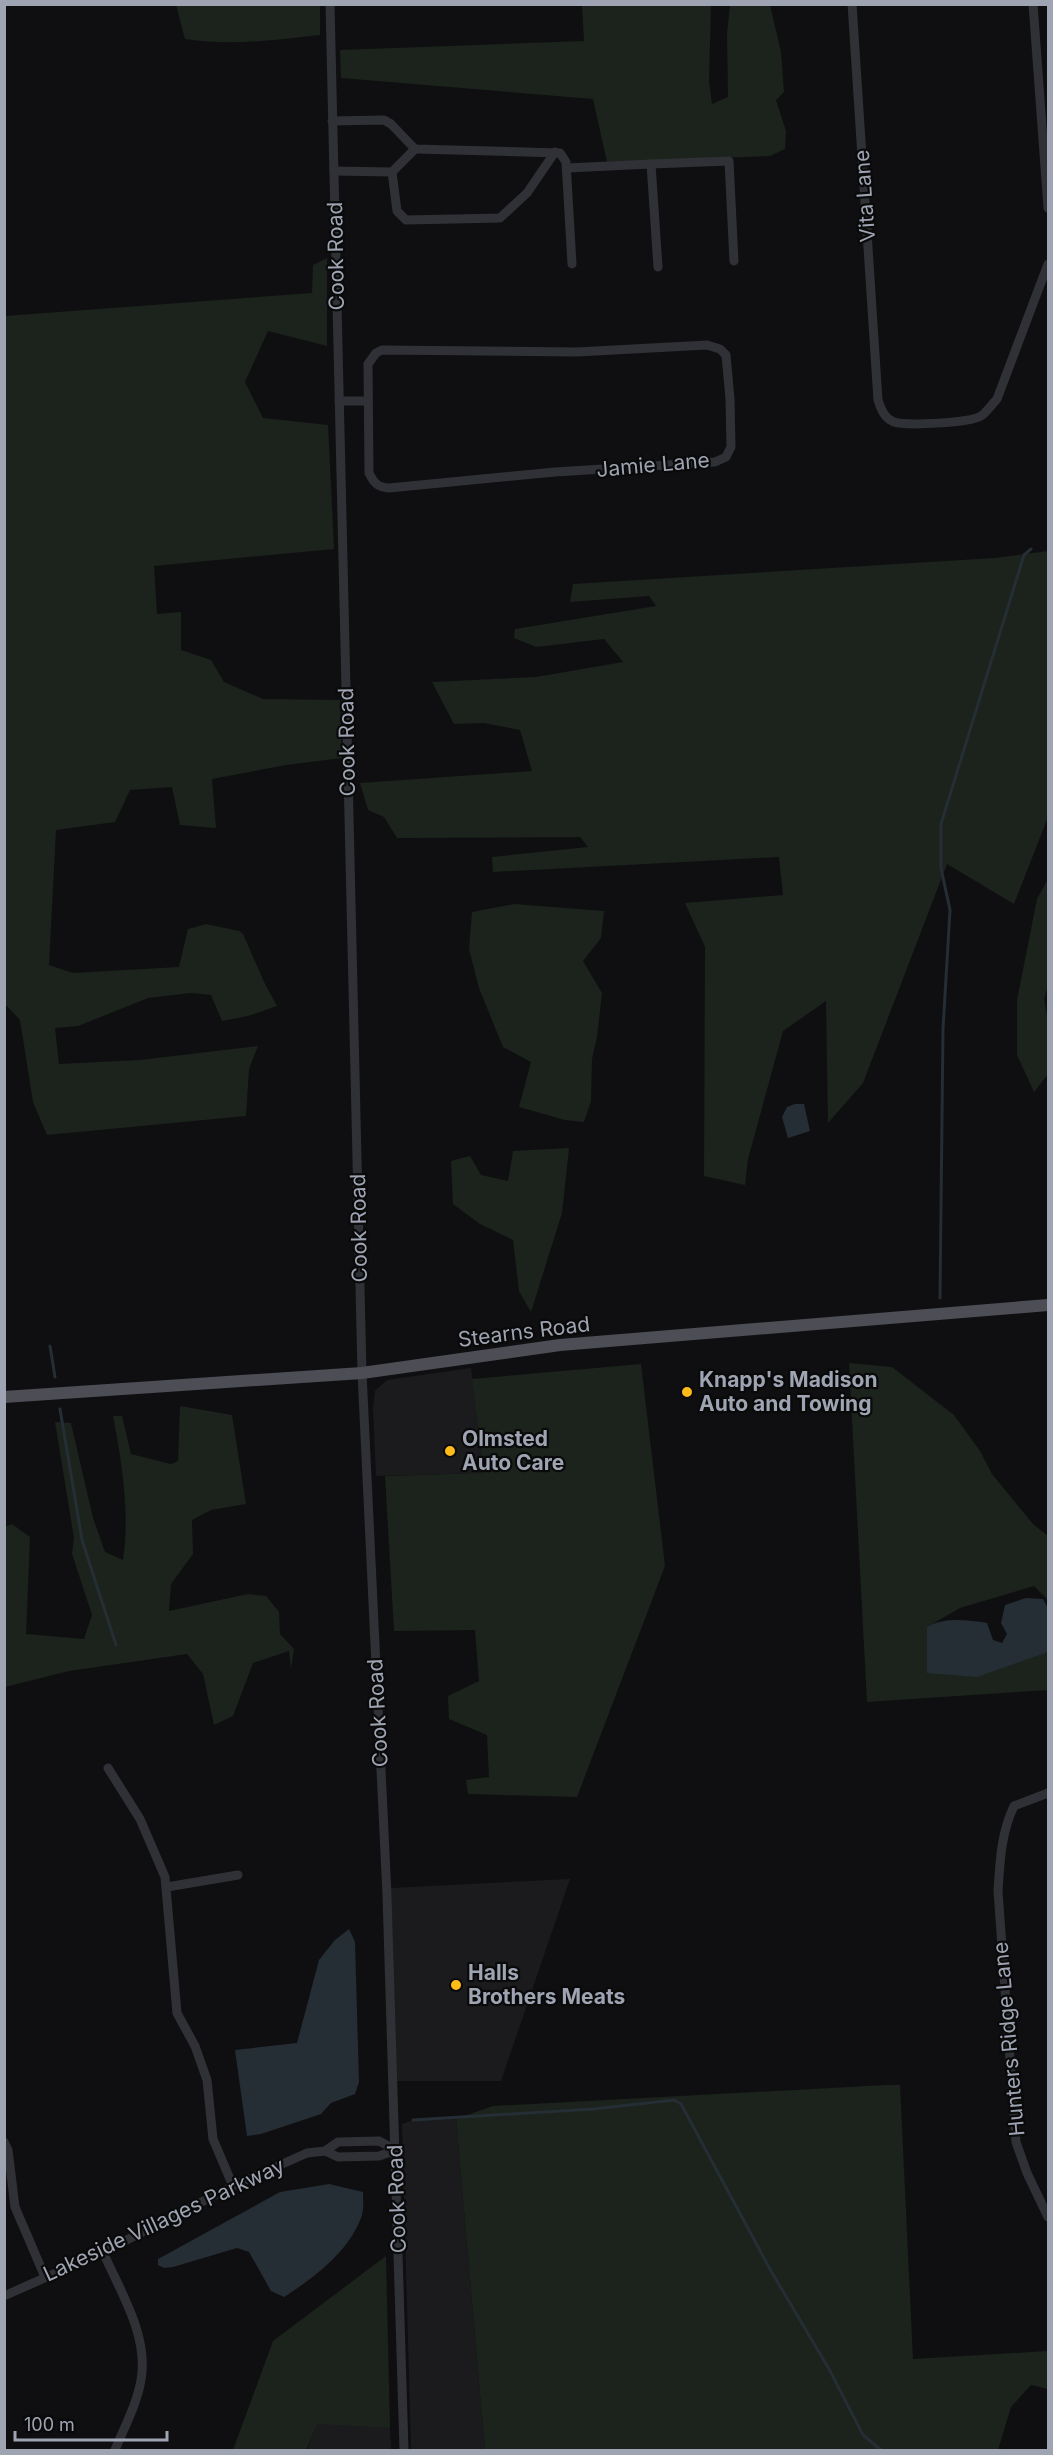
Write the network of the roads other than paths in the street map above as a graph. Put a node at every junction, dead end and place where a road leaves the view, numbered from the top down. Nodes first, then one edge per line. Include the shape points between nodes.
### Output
1 (330, 4) edge
2 (852, 4) edge
3 (1033, 4) edge
4 (332, 121) junction
5 (415, 149) junction
6 (555, 152) junction
7 (651, 164) junction
8 (567, 168) junction
9 (334, 171) junction
10 (392, 172) junction
11 (1048, 208) edge
12 (734, 261) dead end
13 (572, 264) dead end
14 (1048, 264) edge
15 (658, 267) dead end
16 (339, 401) junction
17 (367, 401) junction
18 (1048, 1305) edge
19 (362, 1373) junction
20 (4, 1397) edge
21 (108, 1768) dead end
22 (1048, 1793) edge
23 (238, 1875) dead end
24 (167, 1887) junction
25 (4, 2142) edge
26 (396, 2150) junction
27 (325, 2151) junction
28 (233, 2186) junction
29 (1048, 2217) edge
30 (103, 2252) junction
31 (45, 2277) junction
32 (4, 2296) edge
33 (115, 2451) edge
34 (404, 2451) edge

1 - 4 street, Cook Road
2 - 14 street, Vita Lane via 882,412 892,421 904,423 960,422 981,417 997,399
3 - 11 street
4 - 5 street via 384,120
4 - 9 street, Cook Road
5 - 6 street
5 - 10 street
6 - 8 street via 564,157
6 - 10 street via 527,193 500,218 406,220 397,211
7 - 8 street
7 - 12 street via 729,160
7 - 15 street
8 - 13 street
9 - 10 street
9 - 16 street, Cook Road
16 - 17 street
16 - 19 street, Cook Road
17 - 17 street, Jamie Lane via 368,364 382,350 577,352 707,345 720,349 726,356 731,447 726,457 715,462 379,487 369,473
18 - 19 main road, Stearns Road via 560,1345
19 - 20 main road, Stearns Road
19 - 26 street, Cook Road
21 - 24 street via 140,1819
22 - 29 street, Hunters Ridge Lane via 1014,1806 1005,1825 998,1891 1016,2142
23 - 24 street
24 - 28 street via 177,2013 207,2080 213,2139
25 - 31 street via 15,2207
26 - 27 street, Lakeside Villages Parkway via 379,2156 338,2157
26 - 27 street, Lakeside Villages Parkway via 379,2141 369,2141 338,2142
26 - 34 street, Cook Road
27 - 28 street, Lakeside Villages Parkway via 308,2153
28 - 30 street, Lakeside Villages Parkway
30 - 31 street, Lakeside Villages Parkway
30 - 33 street via 139,2338 143,2367 137,2396
31 - 32 street, Lakeside Villages Parkway

